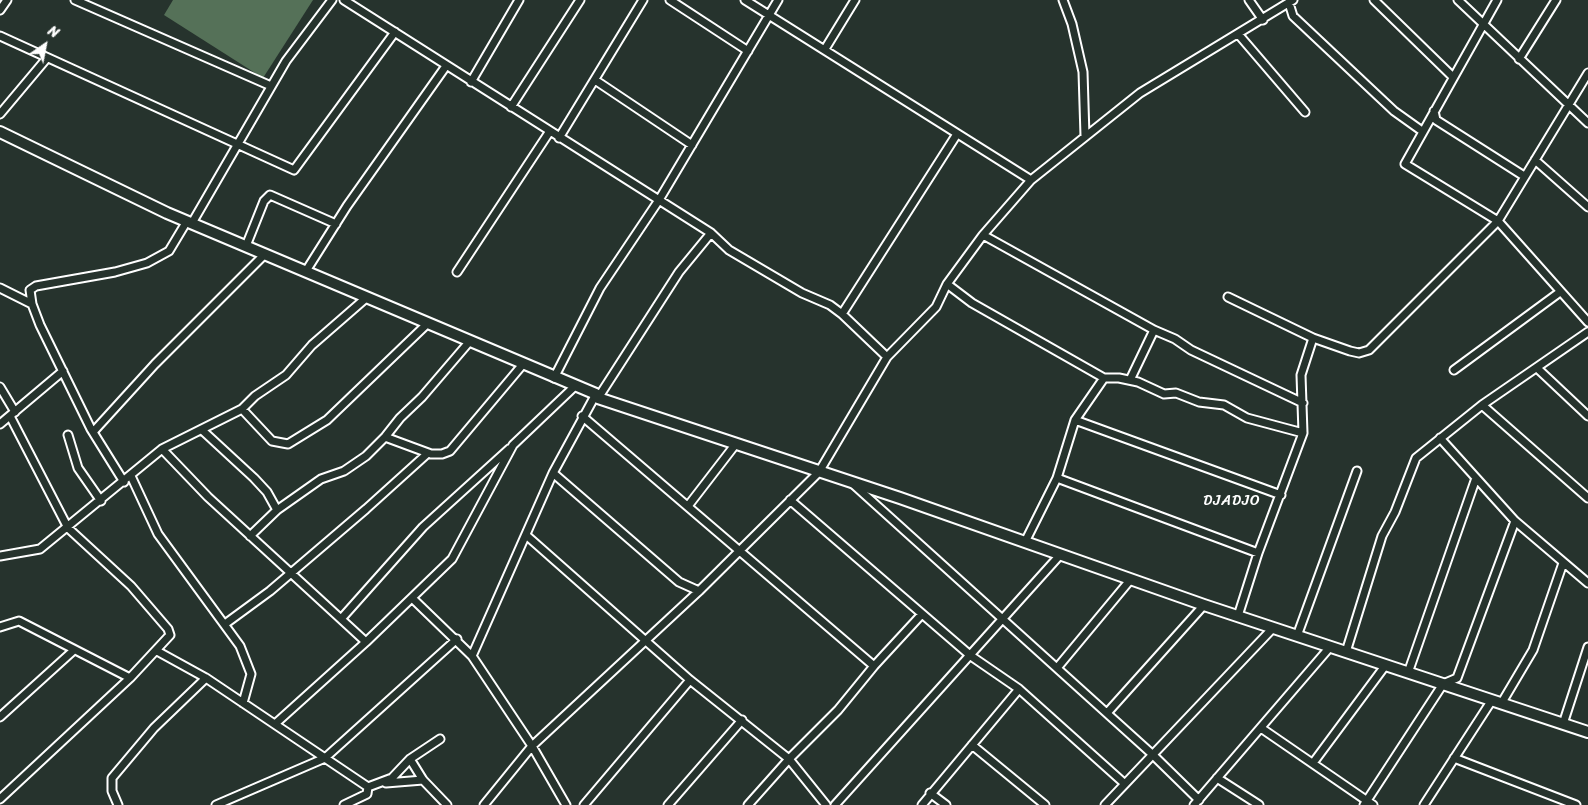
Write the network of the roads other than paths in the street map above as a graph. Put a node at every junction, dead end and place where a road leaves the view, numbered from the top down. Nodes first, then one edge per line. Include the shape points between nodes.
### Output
1 (8, 0) edge
2 (75, 0) edge
3 (332, 0) edge
4 (344, 0) edge
5 (520, 0) edge
6 (580, 0) edge
7 (643, 0) edge
8 (670, 0) edge
9 (745, 0) edge
10 (778, 0) edge
11 (855, 0) edge
12 (1063, 0) edge
13 (1250, 0) edge
14 (1374, 0) edge
15 (1458, 0) edge
16 (1497, 0) edge
17 (1556, 0) edge
18 (1291, 1) edge
19 (0, 10) edge
20 (769, 15) junction
21 (1263, 20) junction
22 (1483, 26) junction
23 (395, 32) junction
24 (1239, 34) junction
25 (0, 36) edge
26 (825, 49) junction
27 (748, 51) junction
28 (47, 58) junction
29 (1519, 59) junction
30 (446, 66) junction
31 (1588, 73) edge
32 (1453, 77) junction
33 (595, 80) junction
34 (471, 82) junction
35 (271, 86) junction
36 (1568, 106) junction
37 (511, 107) junction
38 (1434, 111) junction
39 (1305, 112) dead end
40 (0, 114) edge
41 (1588, 123) edge
42 (1422, 131) junction
43 (0, 132) edge
44 (550, 132) junction
45 (957, 134) junction
46 (1085, 136) junction
47 (559, 138) junction
48 (238, 144) junction
49 (692, 145) junction
50 (1535, 160) junction
51 (1524, 176) junction
52 (1031, 180) junction
53 (659, 200) junction
54 (1588, 207) edge
55 (1498, 221) junction
56 (189, 222) junction
57 (336, 224) junction
58 (711, 234) junction
59 (983, 234) junction
60 (246, 246) junction
61 (265, 254) junction
62 (306, 271) junction
63 (457, 272) dead end
64 (947, 284) junction
65 (0, 288) edge
66 (1560, 292) junction
67 (1228, 297) dead end
68 (366, 298) junction
69 (32, 304) junction
70 (842, 314) junction
71 (1588, 322) edge
72 (427, 324) junction
73 (1154, 330) junction
74 (1588, 332) edge
75 (1313, 338) junction
76 (470, 341) junction
77 (887, 358) junction
78 (524, 364) junction
79 (1537, 368) junction
80 (1454, 370) dead end
81 (63, 371) junction
82 (554, 378) junction
83 (1104, 378) junction
84 (1130, 380) junction
85 (575, 386) junction
86 (0, 387) edge
87 (597, 396) junction
88 (1303, 403) junction
89 (1482, 405) junction
90 (242, 409) junction
91 (13, 414) junction
92 (582, 416) junction
93 (1588, 416) edge
94 (1075, 420) junction
95 (0, 424) edge
96 (202, 430) junction
97 (93, 432) junction
98 (1303, 433) junction
99 (68, 435) dead end
100 (386, 437) junction
101 (1440, 438) junction
102 (513, 445) junction
103 (735, 445) junction
104 (162, 449) junction
105 (428, 452) junction
106 (1357, 471) dead end
107 (819, 472) junction
108 (553, 473) junction
109 (132, 476) junction
110 (1057, 478) junction
111 (1476, 478) junction
112 (124, 482) junction
113 (850, 482) junction
114 (1281, 495) junction
115 (1588, 498) edge
116 (790, 500) junction
117 (101, 501) junction
118 (688, 506) junction
119 (277, 510) junction
120 (1515, 521) junction
121 (68, 528) junction
122 (526, 535) junction
123 (250, 536) junction
124 (1025, 542) junction
125 (739, 550) junction
126 (1258, 553) junction
127 (1060, 554) junction
128 (0, 556) edge
129 (1563, 563) junction
130 (291, 572) junction
131 (1131, 579) junction
132 (1588, 583) edge
133 (699, 591) junction
134 (412, 598) junction
135 (1204, 605) junction
136 (922, 614) junction
137 (1238, 616) junction
138 (341, 619) junction
139 (1001, 620) junction
140 (225, 624) junction
141 (0, 627) edge
142 (1273, 628) junction
143 (1297, 636) junction
144 (457, 639) junction
145 (646, 640) junction
146 (366, 642) junction
147 (1330, 647) junction
148 (1588, 647) edge
149 (74, 650) junction
150 (157, 651) junction
151 (1346, 652) junction
152 (472, 656) junction
153 (971, 656) junction
154 (874, 666) junction
155 (1385, 666) junction
156 (1057, 668) junction
157 (1408, 673) junction
158 (130, 678) junction
159 (206, 678) junction
160 (690, 680) junction
161 (1444, 684) junction
162 (1019, 689) junction
163 (1496, 702) junction
164 (243, 703) junction
165 (1106, 713) junction
166 (0, 718) edge
167 (742, 720) junction
168 (275, 724) junction
169 (1563, 724) junction
170 (1261, 728) junction
171 (1588, 732) edge
172 (440, 739) dead end
173 (972, 745) junction
174 (532, 746) junction
175 (1152, 754) junction
176 (325, 758) junction
177 (1454, 758) junction
178 (410, 759) junction
179 (789, 759) junction
180 (1313, 763) junction
181 (1218, 778) junction
182 (423, 780) junction
183 (382, 783) junction
184 (1125, 784) junction
185 (368, 787) junction
186 (930, 793) junction
187 (0, 799) edge
188 (1197, 802) edge
189 (1368, 803) edge
190 (118, 805) edge
191 (216, 805) edge
192 (344, 805) edge
193 (447, 805) edge
194 (484, 805) edge
195 (566, 805) edge
196 (584, 805) edge
197 (668, 805) edge
198 (748, 805) edge
199 (826, 805) edge
200 (835, 805) edge
201 (922, 805) edge
202 (946, 805) edge
203 (1045, 805) edge
204 (1105, 805) edge
205 (1259, 805) edge
206 (1424, 805) edge
207 (1576, 805) edge

1 - 19 street
2 - 35 street
3 - 35 street
4 - 23 street
5 - 34 street
6 - 37 street
7 - 33 street
8 - 27 street
9 - 20 street
10 - 20 street
11 - 26 street
12 - 46 street via 1083,72
13 - 21 street
14 - 32 street
15 - 22 street
16 - 22 street
17 - 29 street
18 - 21 street
18 - 42 street via 1293,16 1394,111
20 - 26 street
20 - 27 street
21 - 24 street
22 - 29 street
22 - 32 street
23 - 30 street
23 - 48 street via 294,170
24 - 39 street
24 - 46 street via 1140,93
25 - 28 street
26 - 45 street
27 - 49 street
28 - 40 street
28 - 48 street
29 - 36 street
30 - 34 street
30 - 57 street
31 - 36 street
32 - 38 street
33 - 47 street
33 - 49 street
34 - 37 street
35 - 48 street
36 - 41 street
36 - 50 street
37 - 44 street
38 - 42 street
38 - 51 street via 1436,120
42 - 55 street via 1405,160 1407,168
43 - 56 main road via 120,192
44 - 47 street
44 - 63 street
45 - 52 street
45 - 70 street
46 - 52 street
47 - 53 street
48 - 56 street
49 - 53 street
50 - 51 street
50 - 54 street
51 - 55 street
52 - 59 street
53 - 58 street
53 - 82 street via 600,288
55 - 66 street
55 - 75 street via 1368,350 1359,353
56 - 60 main road
56 - 69 street via 161,257 114,272 36,286 30,290
57 - 60 street via 270,195 264,201
57 - 62 street
58 - 70 street via 729,250
58 - 87 street via 679,272
59 - 64 street
59 - 73 street
60 - 61 main road
61 - 62 main road
61 - 97 street via 155,364
62 - 68 main road
64 - 77 street via 936,307
64 - 83 street via 972,303
65 - 69 street
66 - 71 street
66 - 80 street
67 - 75 street
68 - 72 main road
68 - 90 street via 312,345 286,375 254,396
69 - 81 street
70 - 77 street
72 - 76 main road
72 - 90 street via 326,420 288,444 272,440
73 - 84 street
73 - 88 street
74 - 79 street
75 - 88 street via 1301,375
76 - 78 main road
76 - 100 street
77 - 107 street
78 - 82 main road
78 - 105 street via 450,451 442,454
79 - 89 street
79 - 93 street
81 - 91 street
81 - 97 street
82 - 85 main road
83 - 84 street
83 - 94 street
84 - 98 street via 1164,394 1176,393 1199,402 1224,405 1247,418
85 - 87 main road
85 - 102 street
86 - 91 street
87 - 92 street
87 - 103 main road
88 - 98 street
89 - 101 street
89 - 115 street
90 - 96 street
91 - 95 street
91 - 121 street
92 - 108 street
92 - 118 street
94 - 110 street
94 - 114 street
96 - 104 street
96 - 119 street via 254,478
97 - 112 street
98 - 114 street
99 - 117 street via 78,468
100 - 105 street
100 - 119 street via 344,471 321,480
101 - 111 street
101 - 151 street via 1423,451 1413,465 1382,536
102 - 134 street via 462,546
102 - 138 street via 423,527
103 - 107 main road
103 - 118 street
104 - 109 street
104 - 123 street
105 - 130 street
106 - 143 street
107 - 113 main road
107 - 116 street
108 - 122 street
108 - 133 street via 679,582
109 - 112 street
109 - 140 street via 158,534
110 - 124 street
110 - 126 street
111 - 120 street
111 - 157 street
112 - 117 street
113 - 124 main road
113 - 139 street
114 - 126 street
116 - 125 street
116 - 136 street
117 - 121 street
118 - 125 street
119 - 123 street
120 - 129 street
120 - 161 street via 1457,678
121 - 128 street via 40,549
121 - 150 street via 131,586 168,629 170,635
122 - 145 street
122 - 152 street
123 - 130 street
124 - 127 main road
125 - 133 street
125 - 154 street
126 - 137 street
127 - 131 main road
127 - 139 street
129 - 132 street
129 - 163 street via 1533,650
130 - 138 street
130 - 140 street
131 - 135 main road
131 - 156 street
133 - 145 street
134 - 144 street
134 - 146 street
135 - 137 main road
135 - 165 street
136 - 153 street
136 - 154 street
137 - 142 main road
138 - 146 street
139 - 153 street
139 - 156 street
140 - 164 street via 240,646 251,674
141 - 149 street via 19,621
142 - 143 main road
142 - 175 street
143 - 147 main road
144 - 152 street
144 - 176 street
145 - 160 street
145 - 174 street
146 - 168 street
147 - 151 main road
147 - 170 street
148 - 169 street
149 - 158 street
149 - 166 street
150 - 158 street
150 - 159 street
151 - 155 main road
152 - 174 street
153 - 162 street
153 - 200 street
154 - 179 street via 838,710
155 - 157 main road
155 - 180 street
156 - 165 street
157 - 161 main road
158 - 187 street
159 - 164 street
159 - 190 street via 154,728 112,778 112,791
160 - 167 street
160 - 196 street
161 - 163 main road
161 - 189 street
162 - 173 street
162 - 184 street
163 - 169 main road
163 - 177 street
164 - 168 street
165 - 175 street
167 - 179 street
167 - 197 street
168 - 176 street
169 - 171 main road
170 - 180 street
170 - 181 street
172 - 178 street
173 - 186 street
173 - 203 street
174 - 194 street
174 - 195 street
175 - 184 street
175 - 188 street
176 - 185 street
176 - 191 street
177 - 206 street
177 - 207 street
178 - 182 street
178 - 183 street via 392,778
179 - 198 street
179 - 199 street
180 - 189 street
181 - 188 street
181 - 205 street
182 - 183 street
182 - 193 street
183 - 185 street
184 - 204 street
185 - 192 street via 367,794
186 - 201 street
186 - 202 street

